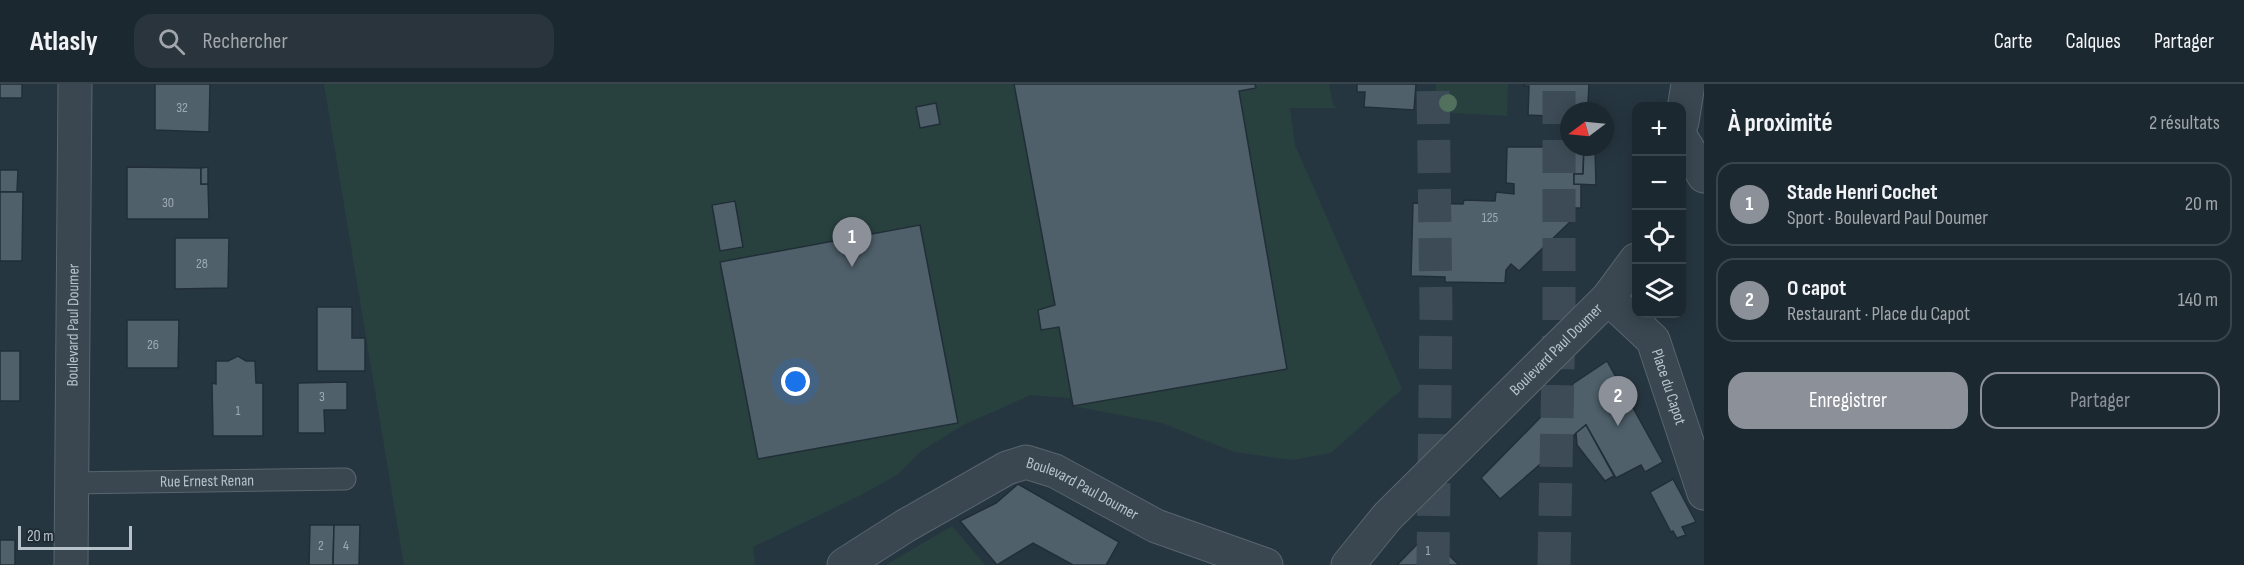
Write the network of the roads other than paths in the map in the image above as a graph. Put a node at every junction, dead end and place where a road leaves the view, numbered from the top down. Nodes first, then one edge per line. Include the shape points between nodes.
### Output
1 (75, 84) edge
2 (1688, 84) edge
3 (1685, 102) edge
4 (1686, 146) edge
5 (1704, 176) edge
6 (1633, 264) edge
7 (1608, 298) junction
8 (345, 479) dead end
9 (71, 483) junction
10 (1704, 493) edge
11 (71, 565) edge
12 (844, 565) edge
13 (1266, 565) edge
14 (1348, 565) edge

1 - 9 street, Boulevard Paul Doumer
2 - 3 street
4 - 5 street
6 - 7 street, Boulevard Paul Doumer
7 - 10 street, Place du Capot via 1653,340
7 - 14 street, Boulevard Paul Doumer via 1387,517
8 - 9 lane, Rue Ernest Renan
9 - 11 street, Boulevard Paul Doumer
12 - 13 street, Boulevard Paul Doumer via 1007,468 1026,462 1055,471 1156,526

